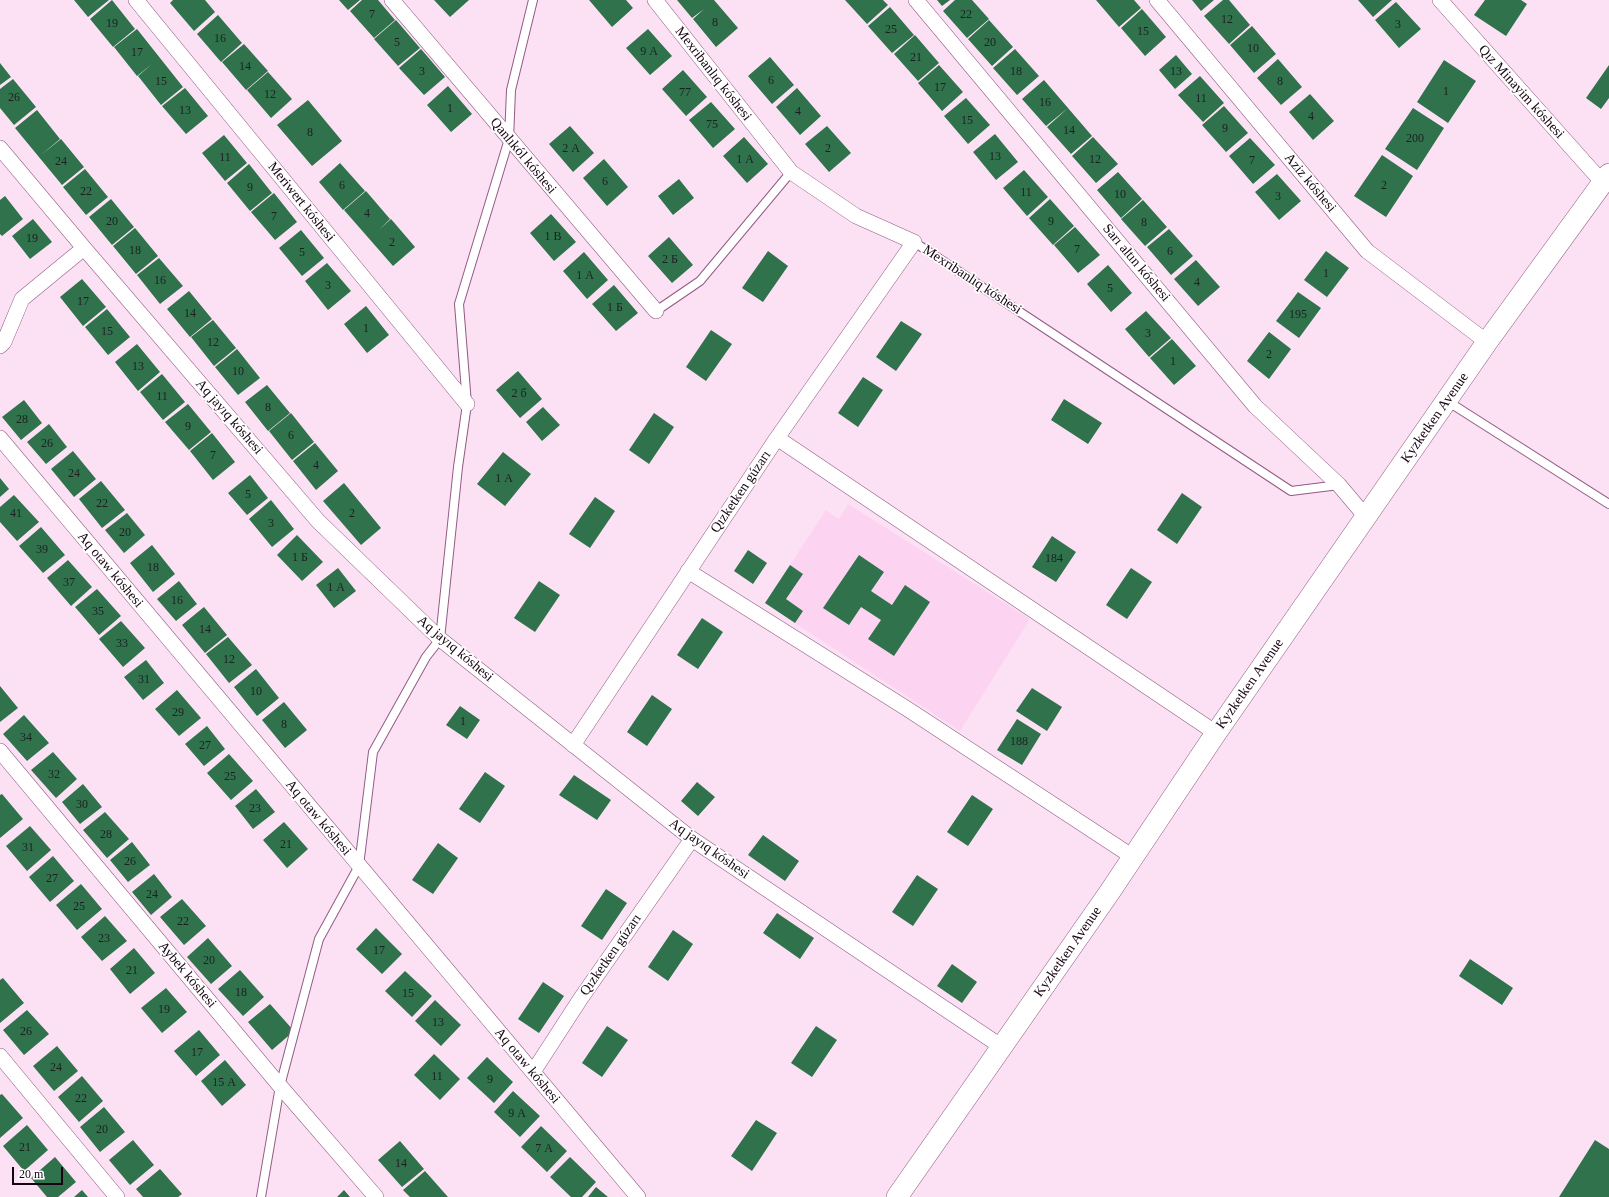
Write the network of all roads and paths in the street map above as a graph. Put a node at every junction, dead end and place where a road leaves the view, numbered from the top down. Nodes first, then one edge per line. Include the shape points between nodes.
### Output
1 (136, 0) edge
2 (392, 0) edge
3 (533, 0) edge
4 (655, 0) edge
5 (916, 0) edge
6 (1157, 0) edge
7 (1440, 0) edge
8 (509, 139) junction
9 (0, 148) edge
10 (791, 172) junction
11 (1606, 179) edge
12 (914, 242) junction
13 (84, 248) junction
14 (656, 311) joint
15 (1487, 342) junction
16 (0, 346) edge
17 (1447, 401) junction
18 (467, 404) junction
19 (0, 438) edge
20 (777, 438) junction
21 (1339, 485) junction
22 (1609, 504) edge
23 (1366, 517) junction
24 (688, 571) junction
25 (440, 639) junction
26 (1216, 733) junction
27 (573, 745) junction
28 (0, 751) edge
29 (692, 839) junction
30 (1133, 857) junction
31 (359, 866) junction
32 (1002, 1047) junction
33 (0, 1056) edge
34 (533, 1072) junction
35 (280, 1086) junction
36 (117, 1197) edge
37 (261, 1197) edge
38 (376, 1197) edge
39 (638, 1197) edge
40 (897, 1197) edge

1 - 18 street, Meriwert kóshesi
2 - 8 street, Qanlıkól kóshesi
3 - 8 lane via 511,90
4 - 10 street, Mexribanlıq kóshesi
5 - 21 street, Sarı altın kóshesi via 1255,406
6 - 15 street, Aziz kóshesi via 1368,251
7 - 11 street, Qız Minayim kóshesi
8 - 14 street, Qanlıkól kóshesi
8 - 18 lane via 459,304
9 - 13 street, Aq jayıq kóshesi
10 - 12 street, Mexribanlıq kóshesi via 856,216
10 - 14 lane via 700,281
11 - 15 street, Kyzketken Avenue
12 - 20 street, Qızketken gúzarı
12 - 21 lane, Mexribanlıq kóshesi via 1291,491
13 - 16 street via 22,299
13 - 25 street, Aq jayıq kóshesi via 318,521
15 - 17 street, Kyzketken Avenue
17 - 22 lane
17 - 23 street, Kyzketken Avenue
18 - 25 lane
19 - 31 street, Aq otaw kóshesi
20 - 24 street, Qızketken gúzarı
20 - 26 street
21 - 23 street, Sarı altın kóshesi
23 - 26 street, Kyzketken Avenue
24 - 27 street, Qızketken gúzarı
24 - 30 street via 909,710
25 - 27 street, Aq jayıq kóshesi
25 - 31 lane via 426,657 373,752
26 - 30 street, Kyzketken Avenue
27 - 29 street, Aq jayıq kóshesi
28 - 35 street, Aybek kóshesi
29 - 32 street, Aq jayıq kóshesi
29 - 34 street, Qızketken gúzarı via 581,998
30 - 32 street, Kyzketken Avenue
31 - 34 street, Aq otaw kóshesi
31 - 35 lane via 320,939
32 - 40 street, Kyzketken Avenue
33 - 36 street
34 - 39 street, Aq otaw kóshesi
35 - 37 lane
35 - 38 street, Aybek kóshesi

